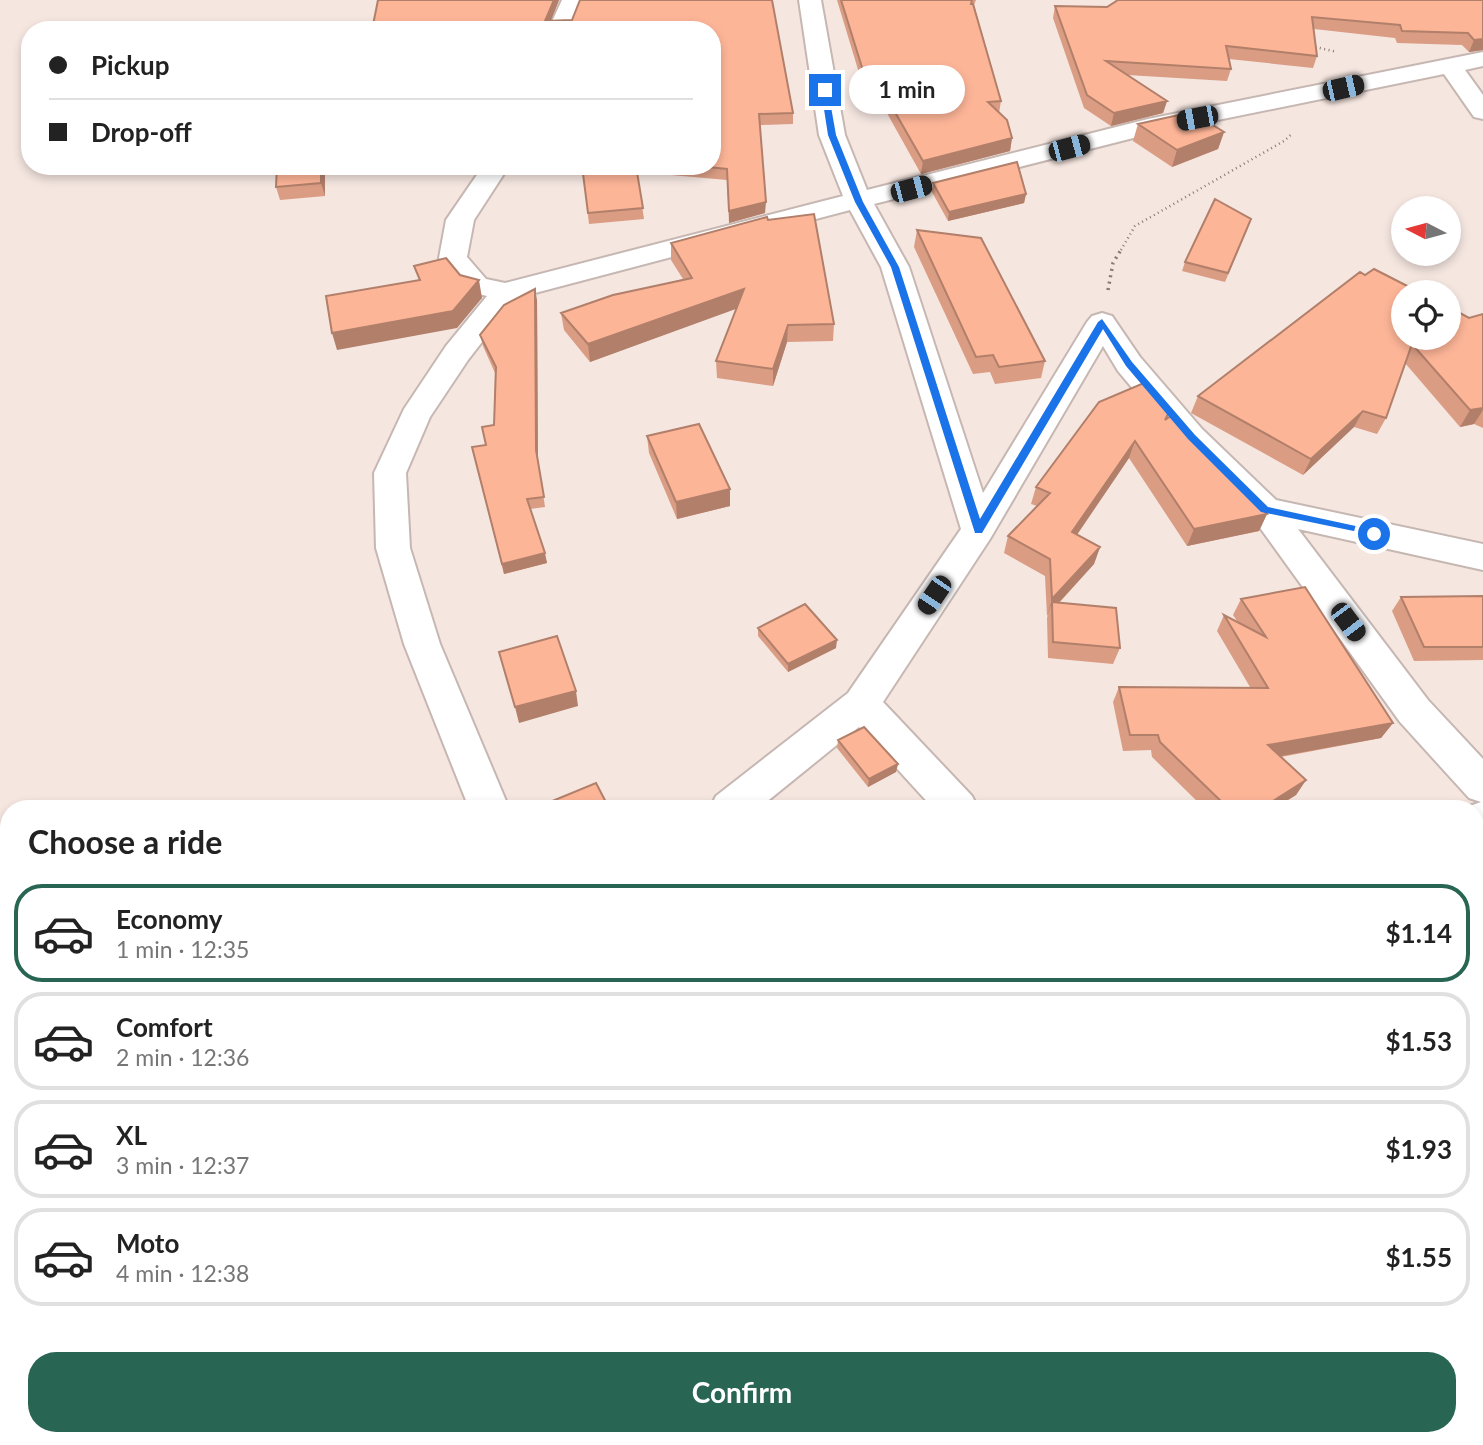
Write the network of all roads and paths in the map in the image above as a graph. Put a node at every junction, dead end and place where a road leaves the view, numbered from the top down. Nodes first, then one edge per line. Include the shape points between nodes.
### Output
1 (573, 0) edge
2 (810, 0) edge
3 (563, 21) edge
4 (1310, 46) edge
5 (1483, 58) edge
6 (1451, 66) junction
7 (1391, 76) junction
8 (1319, 94) junction
9 (1483, 112) edge
10 (490, 175) edge
11 (859, 202) junction
12 (506, 292) junction
13 (1102, 322) junction
14 (1265, 510) junction
15 (978, 530) junction
16 (1483, 558) edge
17 (861, 704) junction
18 (1483, 786) edge
19 (486, 800) edge
20 (740, 800) edge
21 (951, 800) edge

1 - 3 street
2 - 11 street via 832,135
4 - 7 path via 1348,55
5 - 6 street
6 - 7 street
6 - 9 street
7 - 8 street
8 - 11 street via 1148,128
8 - 13 path via 1314,113 1284,141 1135,226 1113,263
10 - 12 street via 460,220 453,258 475,285
11 - 12 street
11 - 15 street via 895,267
12 - 19 street via 415,416 390,473 393,548 422,643
13 - 14 street via 1129,364 1191,437
13 - 15 street
14 - 16 street
14 - 18 street via 1415,711
15 - 17 street
17 - 20 street
17 - 21 street

